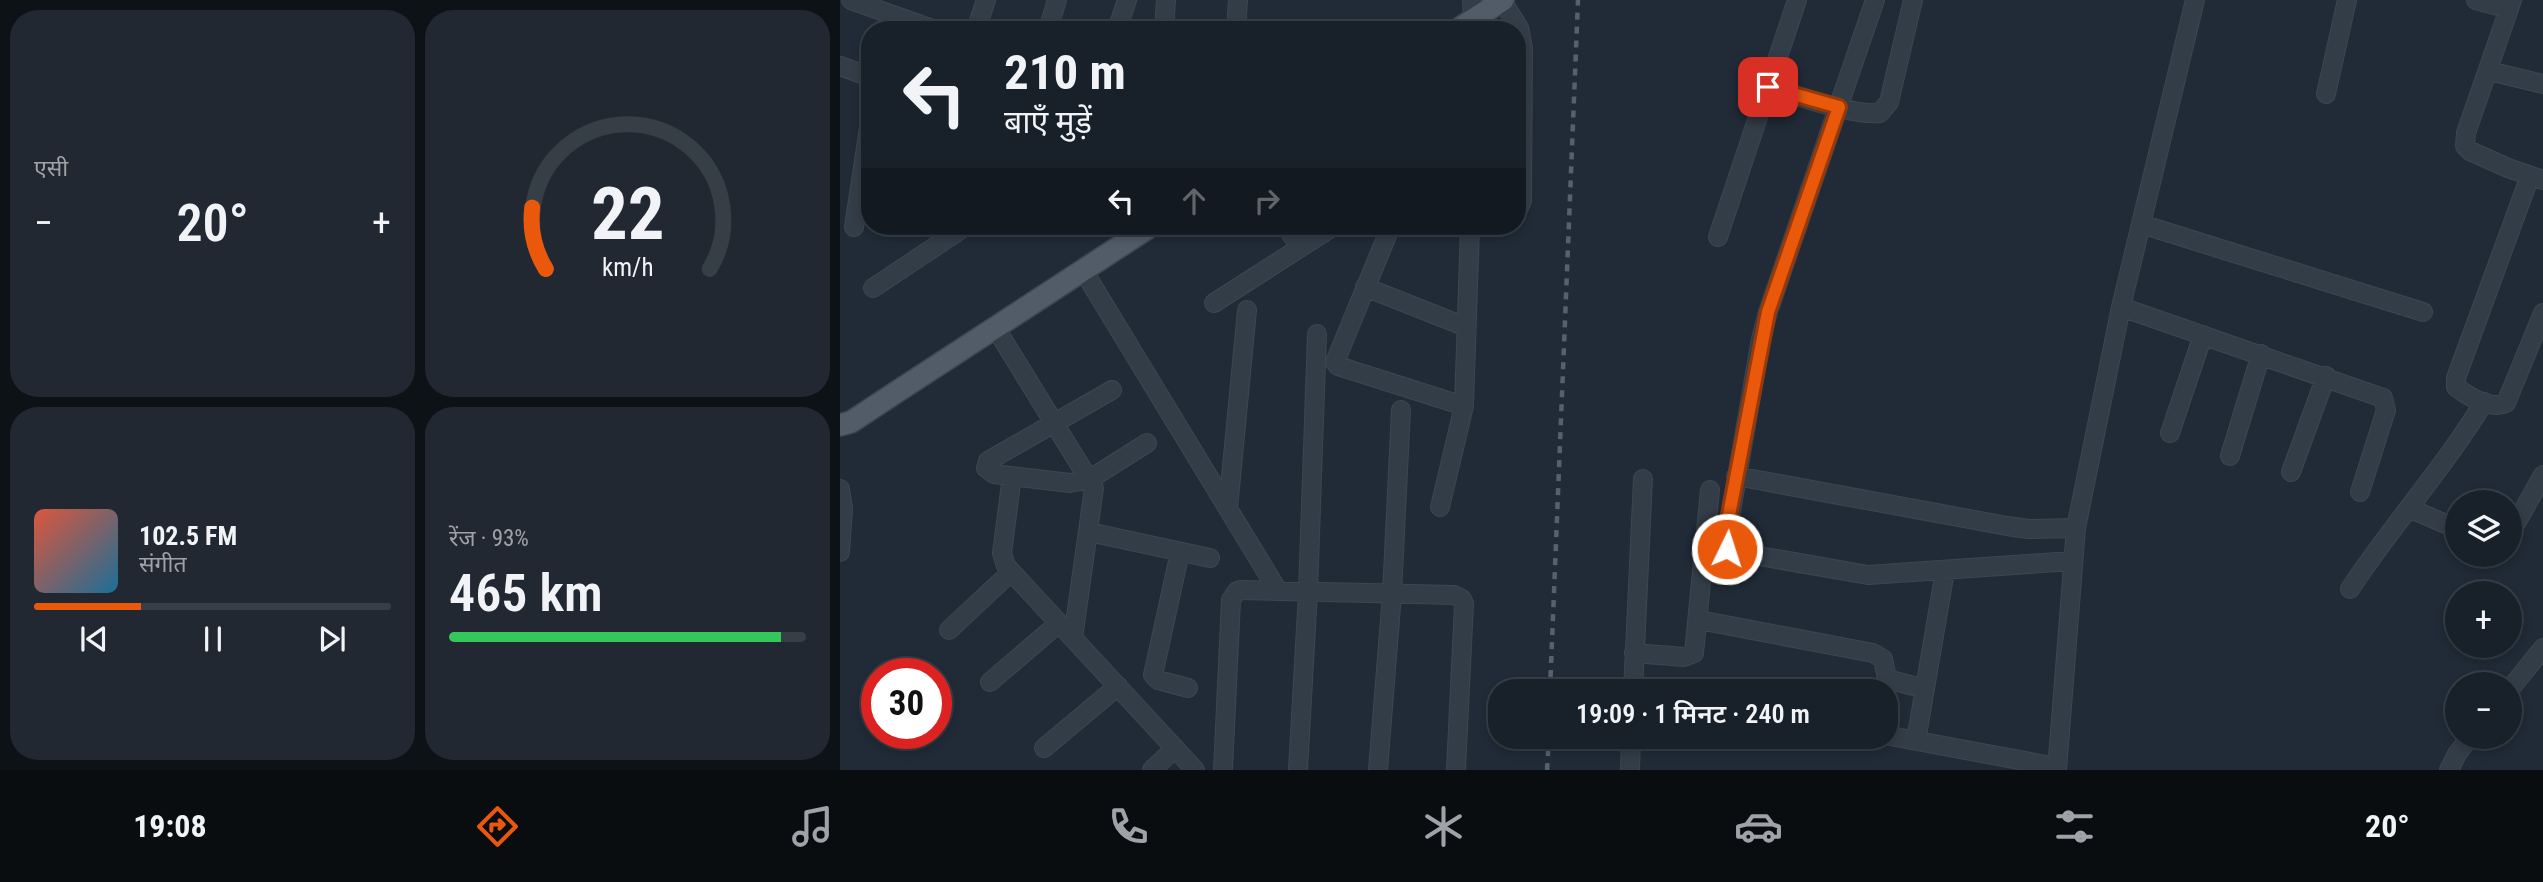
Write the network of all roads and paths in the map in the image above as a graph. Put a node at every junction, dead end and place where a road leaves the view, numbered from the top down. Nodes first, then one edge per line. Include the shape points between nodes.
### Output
1 (851, 0) edge
2 (986, 0) edge
3 (1057, 0) edge
4 (1127, 0) edge
5 (1166, 0) edge
6 (1238, 0) edge
7 (1503, 0) edge
8 (1797, 0) edge
9 (1875, 0) edge
10 (1913, 0) edge
11 (2195, 0) edge
12 (2347, 0) edge
13 (2476, 0) edge
14 (2510, 5) edge
15 (888, 6) edge
16 (1467, 16) edge
17 (917, 21) edge
18 (979, 21) edge
19 (1051, 21) edge
20 (1120, 21) edge
21 (1165, 21) edge
22 (1237, 21) edge
23 (1515, 21) edge
24 (840, 66) edge
25 (2489, 71) junction
26 (861, 74) edge
27 (2543, 84) edge
28 (1768, 87) junction
29 (2326, 94) dead end
30 (1839, 107) junction
31 (2536, 178) edge
32 (861, 190) edge
33 (2141, 224) junction
34 (854, 227) dead end
35 (953, 235) edge
36 (1136, 235) edge
37 (1292, 235) edge
38 (1320, 235) edge
39 (1387, 235) edge
40 (1470, 235) edge
41 (1718, 237) dead end
42 (1300, 248) junction
43 (1083, 270) junction
44 (1365, 287) junction
45 (873, 288) dead end
46 (1214, 303) dead end
47 (2121, 307) junction
48 (1247, 310) dead end
49 (2423, 312) dead end
50 (2543, 313) edge
51 (995, 327) junction
52 (1466, 327) junction
53 (1317, 334) dead end
54 (2203, 335) junction
55 (2261, 354) junction
56 (2326, 376) junction
57 (1112, 390) dead end
58 (2484, 402) junction
59 (1464, 406) junction
60 (1401, 410) dead end
61 (1056, 424) junction
62 (844, 427) edge
63 (2171, 433) dead end
64 (1147, 443) dead end
65 (2230, 456) dead end
66 (2291, 472) dead end
67 (2543, 475) edge
68 (1012, 476) junction
69 (1736, 476) junction
70 (1090, 479) junction
71 (1643, 479) dead end
72 (840, 489) edge
73 (1710, 490) dead end
74 (2360, 492) dead end
75 (1440, 507) dead end
76 (1228, 508) junction
77 (2409, 508) junction
78 (2522, 513) edge
79 (2445, 524) edge
80 (2076, 528) junction
81 (1089, 532) junction
82 (840, 552) edge
83 (1180, 552) junction
84 (1210, 558) dead end
85 (2072, 561) junction
86 (1945, 571) junction
87 (1012, 572) junction
88 (2350, 589) dead end
89 (1278, 591) junction
90 (1308, 592) junction
91 (1392, 594) junction
92 (1699, 620) junction
93 (1059, 623) junction
94 (949, 630) dead end
95 (1073, 638) junction
96 (2543, 648) edge
97 (1634, 653) junction
98 (2522, 674) edge
99 (1633, 679) edge
100 (990, 682) dead end
101 (1118, 686) junction
102 (1188, 688) dead end
103 (1925, 689) junction
104 (1898, 738) edge
105 (1916, 741) junction
106 (1044, 748) dead end
107 (1175, 748) junction
108 (1631, 749) edge
109 (2461, 749) edge
110 (2057, 769) edge
111 (1152, 770) edge
112 (1195, 770) edge
113 (1223, 770) edge
114 (1298, 770) edge
115 (1378, 770) edge
116 (1456, 770) edge
117 (1630, 770) edge
118 (2449, 770) edge

1 - 15 street
2 - 18 street
3 - 19 street
4 - 20 street
5 - 21 street
6 - 22 street
7 - 16 main road
7 - 23 street
8 - 28 street
9 - 30 street
10 - 30 street via 1885,109 1872,114
11 - 33 street
12 - 29 street
13 - 14 street
14 - 25 street
15 - 17 street
24 - 26 street
25 - 27 street
25 - 31 street via 2465,146
28 - 30 street
28 - 41 street
30 - 69 street via 1768,312
31 - 58 street via 2455,383
32 - 34 street
33 - 47 street
33 - 49 street
35 - 45 street
36 - 43 main road
37 - 42 street
38 - 42 street
39 - 44 street
40 - 52 street
42 - 46 street
43 - 51 main road
43 - 76 street
44 - 52 street
44 - 59 street via 1335,357 1338,366
47 - 54 street
47 - 80 street
48 - 76 street
50 - 58 street via 2510,399 2502,405
51 - 61 street
51 - 62 main road
52 - 59 street
53 - 90 street
54 - 55 street
54 - 63 street
55 - 56 street
55 - 65 street
56 - 66 street
56 - 74 street via 2373,393 2386,403
57 - 61 street
58 - 77 street via 2465,435
59 - 75 street
60 - 91 street
61 - 68 street via 986,464 994,474
61 - 70 street
64 - 70 street
67 - 78 street
68 - 70 street via 1070,483
68 - 87 street via 1002,553
69 - 80 street via 2007,526
69 - 86 street via 1724,541 1731,551 1868,575
70 - 81 street via 1094,496
71 - 97 street
72 - 82 street
73 - 92 street
76 - 89 street
77 - 79 street
77 - 88 street
80 - 85 street
81 - 83 street
81 - 95 street
83 - 84 street
83 - 102 street via 1153,675
85 - 86 street
85 - 110 street
86 - 103 street
87 - 93 street
87 - 94 street
89 - 90 street
89 - 113 street via 1241,590 1231,600
90 - 91 street
90 - 114 street
91 - 115 street
91 - 116 street via 1454,595 1464,604
92 - 97 street via 1696,648 1690,656
92 - 103 street via 1873,653 1883,659 1887,679
93 - 95 street
93 - 100 street
95 - 101 street
96 - 98 street
97 - 99 street
101 - 106 street
101 - 107 street
103 - 105 street
104 - 105 street
105 - 110 street
107 - 111 street
107 - 112 street
108 - 117 street
109 - 118 street

